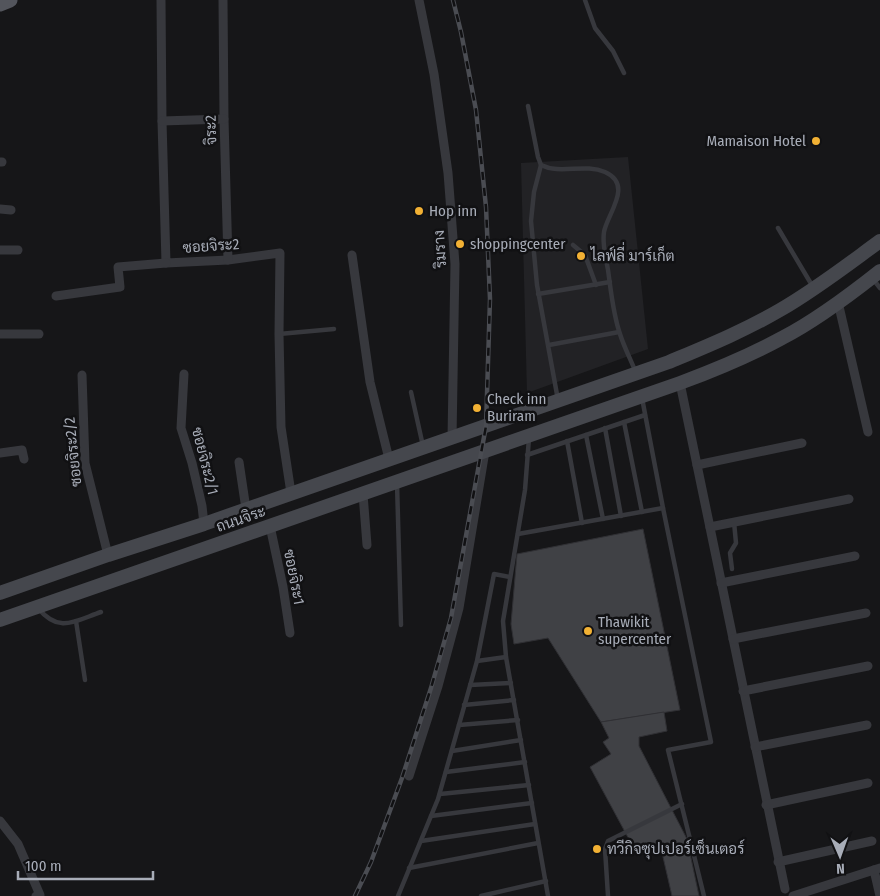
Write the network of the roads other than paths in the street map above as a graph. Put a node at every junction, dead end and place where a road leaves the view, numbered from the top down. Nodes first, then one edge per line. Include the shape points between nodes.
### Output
1 (10, 0) edge
2 (162, 0) edge
3 (223, 0) edge
4 (419, 0) edge
5 (585, 0) edge
6 (0, 4) edge
7 (624, 73) dead end
8 (528, 106) dead end
9 (224, 119) junction
10 (162, 120) junction
11 (541, 165) junction
12 (0, 209) edge
13 (11, 210) dead end
14 (778, 228) dead end
15 (880, 240) edge
16 (573, 245) dead end
17 (0, 250) edge
18 (18, 250) dead end
19 (352, 255) dead end
20 (228, 260) junction
21 (166, 263) junction
22 (877, 279) edge
23 (610, 282) junction
24 (596, 285) junction
25 (814, 288) junction
26 (538, 294) junction
27 (56, 296) dead end
28 (838, 302) junction
29 (334, 328) dead end
30 (619, 332) junction
31 (0, 334) edge
32 (39, 334) dead end
33 (279, 334) junction
34 (549, 346) junction
35 (184, 374) dead end
36 (636, 374) junction
37 (82, 375) dead end
38 (680, 384) junction
39 (411, 392) dead end
40 (642, 396) junction
41 (558, 401) junction
42 (645, 415) junction
43 (624, 422) junction
44 (491, 425) junction
45 (605, 428) junction
46 (868, 432) dead end
47 (586, 435) junction
48 (529, 437) junction
49 (452, 438) junction
50 (567, 441) junction
51 (802, 443) dead end
52 (423, 448) junction
53 (488, 450) junction
54 (0, 453) edge
55 (527, 455) junction
56 (24, 459) dead end
57 (389, 459) junction
58 (239, 462) dead end
59 (697, 465) junction
60 (397, 482) junction
61 (291, 493) junction
62 (363, 494) junction
63 (849, 499) dead end
64 (663, 508) junction
65 (246, 509) junction
66 (642, 512) junction
67 (621, 516) junction
68 (603, 519) junction
69 (734, 522) junction
70 (582, 523) junction
71 (204, 524) junction
72 (270, 526) junction
73 (710, 527) junction
74 (518, 534) junction
75 (367, 545) dead end
76 (108, 555) junction
77 (855, 556) dead end
78 (732, 569) dead end
79 (510, 577) junction
80 (721, 583) junction
81 (0, 593) edge
82 (37, 607) junction
83 (101, 612) dead end
84 (866, 613) dead end
85 (0, 620) edge
86 (76, 621) junction
87 (401, 624) dead end
88 (290, 633) dead end
89 (732, 639) junction
90 (506, 658) junction
91 (477, 661) junction
92 (868, 666) dead end
93 (85, 680) dead end
94 (511, 683) junction
95 (470, 685) junction
96 (743, 692) junction
97 (514, 700) junction
98 (464, 705) junction
99 (518, 720) junction
100 (459, 725) junction
101 (867, 725) dead end
102 (521, 740) junction
103 (754, 746) junction
104 (452, 750) junction
105 (525, 762) junction
106 (446, 772) junction
107 (409, 776) dead end
108 (868, 783) dead end
109 (529, 785) junction
110 (440, 794) junction
111 (532, 803) junction
112 (682, 804) junction
113 (766, 805) junction
114 (431, 816) junction
115 (0, 821) edge
116 (535, 824) junction
117 (420, 841) junction
118 (872, 841) dead end
119 (538, 843) junction
120 (778, 862) junction
121 (409, 868) junction
122 (877, 869) edge
123 (546, 881) junction
124 (785, 888) dead end
125 (808, 894) edge
126 (41, 896) edge
127 (398, 896) edge
128 (481, 896) edge
129 (548, 896) edge
130 (608, 896) edge
131 (704, 896) edge
132 (793, 896) edge
133 (880, 896) edge

1 - 6 main road
2 - 10 street, ซอยจิระ2
3 - 9 street, จิระ2
4 - 49 street, ริมราง via 448,173 455,264
5 - 7 lane via 595,28 613,51
8 - 11 lane
9 - 10 street
9 - 20 street, จิระ2
10 - 21 street, ซอยจิระ2
11 - 23 lane via 552,170 586,168 605,172 615,180 617,202 604,232
11 - 26 lane via 531,221
12 - 13 street
14 - 25 lane
15 - 25 main road, ถนนจิระ
16 - 24 lane via 585,255
17 - 18 street
19 - 57 street via 370,382
20 - 21 street, ซอยจิระ2
20 - 33 street, ซอยจิระ2 via 280,253
21 - 27 street via 118,267 120,286
22 - 28 main road, ถนนจิระ
23 - 24 lane
23 - 30 lane
24 - 26 lane
25 - 36 main road, ถนนจิระ via 725,339
26 - 34 lane
28 - 38 main road, ถนนจิระ via 784,337 735,362
28 - 46 street
29 - 33 lane
30 - 34 lane
30 - 36 lane
31 - 32 street
33 - 61 street, ซอยจิระ2 via 281,427
34 - 41 lane
35 - 71 street, ซอยจิระ2/1 via 181,428
36 - 41 main road, ถนนจิระ
37 - 76 street, ซอยจิระ2/2 via 84,463
38 - 40 main road, ถนนจิระ
38 - 59 street
39 - 52 lane
40 - 42 lane
40 - 48 main road, ถนนจิระ
41 - 44 main road, ถนนจิระ
42 - 43 lane
42 - 64 lane
43 - 45 lane
43 - 66 lane
44 - 49 main road, ถนนจิระ
44 - 53 main road
45 - 47 lane
45 - 67 lane
47 - 50 lane
47 - 68 lane
48 - 53 main road, ถนนจิระ
48 - 55 lane
49 - 52 main road, ถนนจิระ
50 - 55 lane
50 - 70 lane
51 - 59 street
52 - 57 main road, ถนนจิระ
53 - 60 main road, ถนนจิระ
53 - 107 street via 459,608
54 - 56 street via 22,450
55 - 74 lane
57 - 61 main road, ถนนจิระ
58 - 65 street
59 - 73 street
60 - 62 main road, ถนนจิระ
60 - 87 lane
61 - 65 main road, ถนนจิระ
62 - 72 main road, ถนนจิระ
62 - 75 street
63 - 69 street
64 - 66 lane
64 - 112 lane via 711,742 668,750
65 - 71 main road, ถนนจิระ
66 - 67 lane
67 - 68 lane
68 - 70 lane
69 - 73 street
69 - 78 lane via 736,543 730,553
70 - 74 lane
71 - 76 main road, ถนนจิระ
72 - 82 main road, ถนนจิระ
72 - 88 street, ซอยจิระ1
73 - 80 street
74 - 79 lane
76 - 81 main road, ถนนจิระ
77 - 80 street
79 - 90 lane via 503,620
79 - 91 lane via 494,574
80 - 89 street
82 - 85 main road, ถนนจิระ
82 - 86 lane via 54,622 66,624
83 - 86 lane
84 - 89 street
86 - 93 lane
89 - 96 street
90 - 91 lane
90 - 94 lane
91 - 95 lane
92 - 96 street
94 - 95 lane
94 - 97 lane
95 - 98 lane
96 - 103 street
97 - 98 lane
97 - 99 lane
98 - 100 lane
99 - 100 lane
99 - 102 lane
100 - 104 lane
101 - 103 street
102 - 104 lane
102 - 105 lane
103 - 113 street
104 - 106 lane
105 - 106 lane
105 - 109 lane
106 - 110 lane
108 - 113 street
109 - 110 lane
109 - 111 lane
110 - 114 lane
111 - 114 lane
111 - 116 lane
112 - 130 lane via 608,841 605,849
112 - 131 lane
113 - 120 street
114 - 117 lane
115 - 126 street via 18,844
116 - 117 lane
116 - 119 lane
117 - 121 lane
118 - 120 street
119 - 121 lane
119 - 123 lane
120 - 124 street
121 - 127 lane
122 - 125 street
122 - 133 street
123 - 128 lane
123 - 129 lane
125 - 132 street

